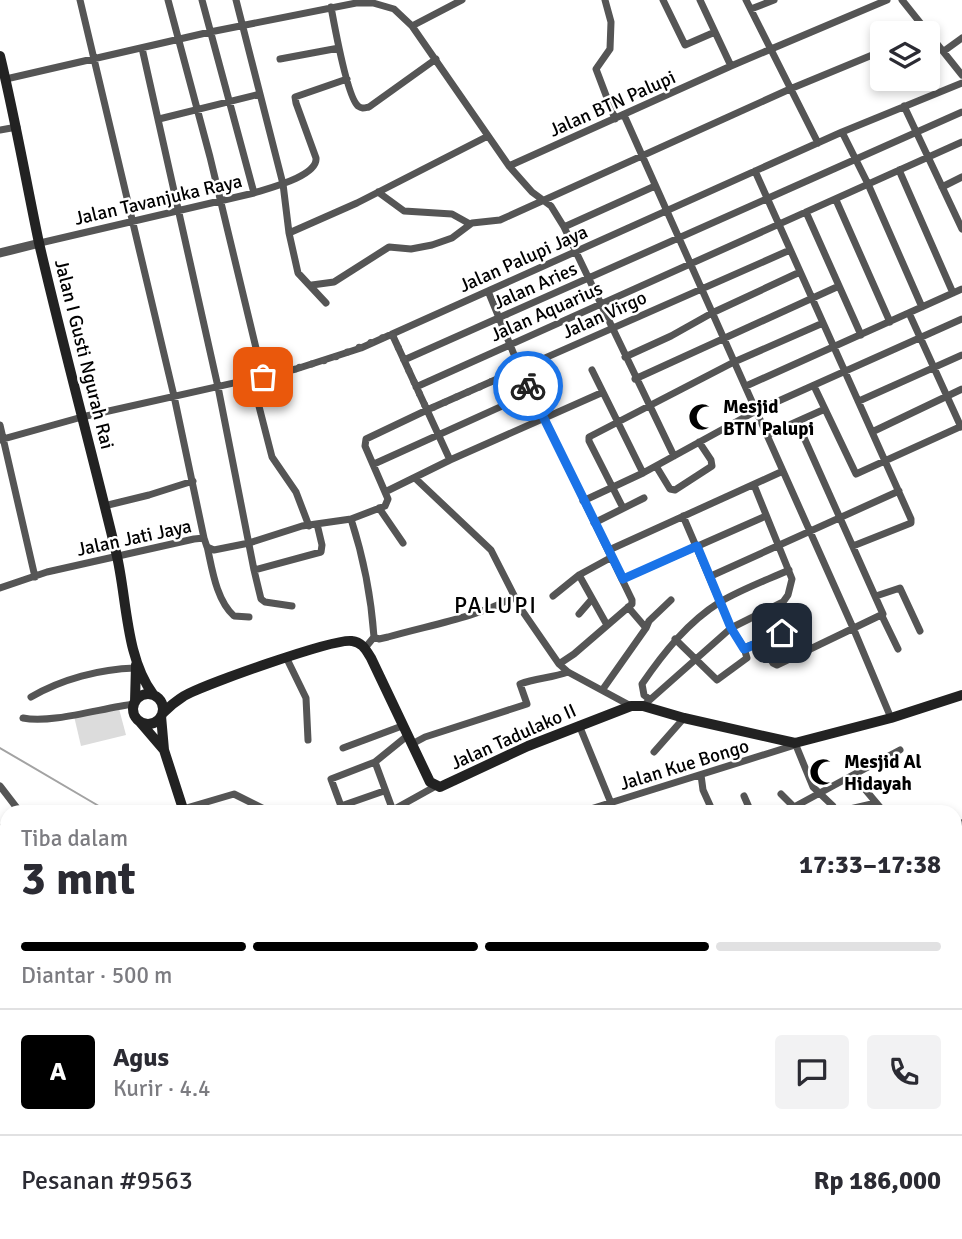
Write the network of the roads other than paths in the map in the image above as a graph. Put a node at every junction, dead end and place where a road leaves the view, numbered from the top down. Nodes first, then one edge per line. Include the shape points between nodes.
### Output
1 (80, 0) edge
2 (168, 0) edge
3 (202, 0) edge
4 (236, 0) edge
5 (462, 0) edge
6 (606, 0) edge
7 (663, 0) edge
8 (700, 0) edge
9 (746, 0) edge
10 (774, 0) edge
11 (887, 0) edge
12 (902, 0) edge
13 (356, 1) edge
14 (449, 3) edge
15 (331, 6) junction
16 (751, 9) junction
17 (918, 21) edge
18 (242, 26) junction
19 (412, 26) junction
20 (210, 32) junction
21 (715, 32) junction
22 (962, 38) edge
23 (178, 40) junction
24 (940, 47) edge
25 (142, 48) junction
26 (339, 48) junction
27 (771, 49) junction
28 (944, 51) junction
29 (0, 56) edge
30 (870, 56) edge
31 (94, 57) junction
32 (281, 60) dead end
33 (436, 60) junction
34 (731, 66) junction
35 (962, 75) edge
36 (6, 79) junction
37 (347, 79) junction
38 (962, 83) edge
39 (790, 89) junction
40 (260, 94) junction
41 (229, 101) junction
42 (904, 106) junction
43 (198, 110) junction
44 (962, 112) edge
45 (624, 115) junction
46 (159, 119) junction
47 (615, 119) junction
48 (17, 127) junction
49 (0, 130) edge
50 (842, 132) junction
51 (917, 134) junction
52 (488, 136) junction
53 (962, 142) edge
54 (818, 143) junction
55 (642, 157) junction
56 (929, 157) junction
57 (856, 160) junction
58 (509, 166) junction
59 (899, 170) junction
60 (755, 171) junction
61 (962, 177) edge
62 (283, 184) junction
63 (868, 184) junction
64 (655, 186) junction
65 (942, 187) junction
66 (378, 192) junction
67 (254, 193) junction
68 (220, 200) junction
69 (543, 200) junction
70 (767, 200) junction
71 (836, 200) junction
72 (177, 210) junction
73 (667, 211) junction
74 (806, 212) junction
75 (959, 213) edge
76 (132, 220) junction
77 (470, 224) junction
78 (779, 225) junction
79 (564, 227) junction
80 (962, 229) edge
81 (289, 233) junction
82 (679, 240) junction
83 (40, 243) junction
84 (790, 250) junction
85 (576, 251) junction
86 (0, 253) edge
87 (690, 264) junction
88 (800, 272) junction
89 (590, 278) junction
90 (312, 285) junction
91 (839, 286) junction
92 (701, 288) junction
93 (962, 289) edge
94 (488, 291) junction
95 (953, 293) junction
96 (812, 299) junction
97 (326, 303) dead end
98 (601, 303) junction
99 (922, 307) junction
100 (712, 313) junction
101 (909, 313) junction
102 (500, 319) junction
103 (962, 319) edge
104 (890, 322) junction
105 (823, 323) junction
106 (612, 327) junction
107 (392, 334) junction
108 (861, 335) junction
109 (723, 338) junction
110 (920, 338) junction
111 (511, 344) junction
112 (834, 347) junction
113 (962, 355) edge
114 (625, 357) junction
115 (404, 360) junction
116 (734, 362) junction
117 (934, 367) junction
118 (520, 369) junction
119 (592, 370) dead end
120 (845, 372) junction
121 (263, 377) junction
122 (252, 379) junction
123 (635, 379) junction
124 (746, 386) junction
125 (814, 386) junction
126 (218, 387) junction
127 (416, 387) junction
128 (962, 389) edge
129 (531, 393) junction
130 (601, 393) junction
131 (174, 396) junction
132 (946, 396) junction
133 (859, 401) junction
134 (649, 408) junction
135 (825, 409) junction
136 (427, 410) junction
137 (756, 411) junction
138 (82, 417) junction
139 (543, 418) junction
140 (797, 422) junction
141 (617, 424) junction
142 (0, 425) edge
143 (961, 427) edge
144 (872, 432) junction
145 (438, 435) junction
146 (767, 435) junction
147 (2, 439) edge
148 (699, 442) junction
149 (674, 456) junction
150 (450, 460) junction
151 (885, 461) junction
152 (374, 464) junction
153 (656, 466) junction
154 (783, 471) junction
155 (643, 473) junction
156 (416, 479) junction
157 (193, 481) junction
158 (754, 485) junction
159 (613, 488) junction
160 (899, 491) junction
161 (385, 492) junction
162 (644, 498) dead end
163 (583, 501) junction
164 (104, 506) junction
165 (379, 508) junction
166 (623, 508) junction
167 (683, 516) junction
168 (766, 516) junction
169 (840, 517) junction
170 (351, 519) junction
171 (594, 523) junction
172 (313, 525) junction
173 (810, 531) junction
174 (205, 541) junction
175 (249, 543) junction
176 (404, 543) dead end
177 (779, 544) junction
178 (697, 546) junction
179 (853, 546) junction
180 (611, 554) junction
181 (117, 556) junction
182 (254, 570) junction
183 (789, 570) junction
184 (579, 575) junction
185 (711, 576) junction
186 (35, 577) junction
187 (623, 579) junction
188 (0, 588) edge
189 (553, 596) dead end
190 (876, 596) junction
191 (514, 597) junction
192 (592, 599) junction
193 (671, 600) dead end
194 (720, 602) junction
195 (292, 606) dead end
196 (628, 607) junction
197 (579, 614) dead end
198 (882, 616) junction
199 (250, 617) dead end
200 (805, 622) dead end
201 (607, 625) junction
202 (646, 628) junction
203 (731, 628) junction
204 (854, 630) junction
205 (920, 631) dead end
206 (374, 637) junction
207 (676, 639) junction
208 (760, 643) junction
209 (365, 648) junction
210 (744, 649) junction
211 (898, 649) dead end
212 (286, 657) junction
213 (694, 659) junction
214 (559, 664) junction
215 (136, 665) junction
216 (568, 672) junction
217 (603, 690) junction
218 (154, 695) junction
219 (185, 695) junction
220 (962, 695) edge
221 (31, 697) dead end
222 (134, 703) junction
223 (646, 703) junction
224 (631, 706) junction
225 (162, 715) junction
226 (23, 718) dead end
227 (684, 718) junction
228 (891, 718) junction
229 (140, 722) junction
230 (579, 725) junction
231 (407, 735) junction
232 (308, 740) dead end
233 (795, 744) junction
234 (343, 748) dead end
235 (164, 750) junction
236 (900, 750) dead end
237 (654, 752) dead end
238 (374, 762) junction
239 (701, 775) junction
240 (853, 775) junction
241 (0, 786) edge
242 (436, 786) junction
243 (384, 791) junction
244 (781, 793) dead end
245 (820, 793) junction
246 (744, 796) dead end
247 (611, 803) junction
248 (876, 803) joint
249 (15, 805) edge
250 (182, 805) edge
251 (200, 805) edge
252 (256, 805) edge
253 (341, 805) edge
254 (344, 805) edge
255 (389, 805) edge
256 (400, 805) edge
257 (604, 805) edge
258 (710, 805) edge
259 (748, 805) edge
260 (792, 805) edge
261 (798, 805) edge
262 (832, 805) edge
263 (867, 805) edge

1 - 31 street
2 - 23 street
3 - 20 street
4 - 18 street
5 - 14 street
6 - 47 street via 610,49 596,69
7 - 21 street via 685,45
8 - 21 street
9 - 16 street
10 - 16 street
11 - 27 street, Jalan BTN Palupi
12 - 17 street
13 - 15 street
13 - 19 street via 394,9
14 - 19 street
15 - 18 street
15 - 26 street
16 - 27 street
18 - 20 street
18 - 40 street
19 - 33 street
20 - 23 street
20 - 41 street
21 - 34 street
22 - 28 street
23 - 25 street
23 - 43 street
24 - 28 street
25 - 31 street
25 - 46 street
26 - 32 street
26 - 37 street
27 - 34 street, Jalan BTN Palupi
27 - 39 street
28 - 35 street
29 - 36 main road, Jalan I Gusti Ngurah Rai
30 - 39 street
31 - 36 street
31 - 76 street
33 - 37 street via 366,108 356,105
33 - 52 street
34 - 45 street, Jalan BTN Palupi
36 - 48 main road, Jalan I Gusti Ngurah Rai
37 - 62 street, Jalan Tavanjuka Raya via 295,97 317,163
38 - 42 street, Jalan Palupi Jaya
39 - 54 street
39 - 55 street
40 - 41 street
40 - 62 street
41 - 43 street
41 - 67 street
42 - 50 street, Jalan Palupi Jaya
42 - 51 street
43 - 46 street
43 - 68 street
44 - 51 street, Jalan Aries
45 - 47 street, Jalan BTN Palupi
45 - 55 street
46 - 72 street
47 - 58 street, Jalan BTN Palupi
48 - 49 street
48 - 83 main road, Jalan I Gusti Ngurah Rai
50 - 54 street, Jalan Palupi Jaya
50 - 57 street
51 - 56 street
51 - 57 street, Jalan Aries
52 - 58 street
52 - 66 street
53 - 56 street, Jalan Aquarius
54 - 60 street, Jalan Palupi Jaya
55 - 64 street
55 - 69 street
56 - 59 street, Jalan Aquarius
56 - 65 street
57 - 63 street
57 - 70 street, Jalan Aries
58 - 69 street
59 - 63 street, Jalan Aquarius
59 - 95 street
60 - 70 street
60 - 73 street, Jalan Palupi Jaya
61 - 65 street
62 - 67 street, Jalan Tavanjuka Raya
62 - 81 street
63 - 71 street, Jalan Aquarius
63 - 99 street
64 - 73 street
64 - 79 street
65 - 75 street
66 - 77 street via 404,211 452,215
66 - 81 street
67 - 68 street, Jalan Tavanjuka Raya
68 - 72 street, Jalan Tavanjuka Raya
68 - 121 street
69 - 77 street via 494,222
69 - 79 street
70 - 78 street
70 - 82 street, Jalan Aries
71 - 74 street, Jalan Aquarius
71 - 104 street
72 - 76 street, Jalan Tavanjuka Raya
72 - 126 street
73 - 82 street
73 - 85 street, Jalan Palupi Jaya
74 - 78 street, Jalan Aquarius
74 - 91 street
75 - 80 street
76 - 83 street, Jalan Tavanjuka Raya
76 - 131 street
77 - 90 street via 452,238 432,245 388,247 331,284
78 - 84 street
78 - 87 street, Jalan Aquarius
79 - 85 street
81 - 90 street via 298,273
82 - 87 street
82 - 89 street, Jalan Aries
83 - 86 street
83 - 138 main road, Jalan I Gusti Ngurah Rai
84 - 88 street
84 - 92 street, Jalan Virgo
85 - 89 street
85 - 94 street, Jalan Palupi Jaya
87 - 92 street
87 - 98 street, Jalan Aquarius
88 - 96 street
88 - 100 street
89 - 98 street
89 - 102 street, Jalan Aries
90 - 97 street
91 - 96 street
91 - 108 street
92 - 100 street
92 - 106 street, Jalan Virgo
93 - 95 street
94 - 102 street
94 - 107 street, Jalan Palupi Jaya
95 - 99 street
96 - 105 street
96 - 109 street
98 - 106 street
98 - 111 street, Jalan Aquarius
99 - 101 street
100 - 109 street
100 - 114 street
101 - 104 street
101 - 110 street
102 - 111 street
102 - 115 street, Jalan Aries
103 - 110 street
104 - 108 street
105 - 112 street
105 - 116 street
106 - 114 street
106 - 118 street, Jalan Virgo
107 - 115 street
107 - 121 street, Jalan Palupi Jaya via 330,359
108 - 112 street
109 - 116 street
109 - 123 street
110 - 117 street
110 - 120 street
111 - 118 street
111 - 127 street, Jalan Aquarius
112 - 120 street
112 - 124 street
113 - 117 street
114 - 123 street
115 - 127 street
116 - 124 street
116 - 134 street
117 - 132 street
117 - 133 street
118 - 129 street
118 - 136 street, Jalan Virgo
119 - 130 street
120 - 125 street
120 - 133 street
121 - 122 street, Jalan Palupi Jaya
122 - 126 street, Jalan Palupi Jaya
122 - 172 street via 272,457
123 - 134 street
124 - 137 street
125 - 135 street
125 - 137 street
126 - 131 street, Jalan Palupi Jaya
126 - 175 street
127 - 136 street
128 - 132 street
129 - 139 street
129 - 145 street
130 - 139 street
130 - 141 street
131 - 138 street, Jalan Palupi Jaya
131 - 157 street
132 - 143 street
132 - 144 street
133 - 144 street
134 - 141 street
134 - 149 street
135 - 140 street
135 - 151 street via 855,473
136 - 145 street
136 - 152 street, Jalan Virgo via 366,439
137 - 146 street
137 - 148 street
138 - 147 street, Jalan Palupi Jaya
138 - 164 main road, Jalan I Gusti Ngurah Rai
139 - 150 street
139 - 163 street
140 - 146 street
140 - 169 street
141 - 155 street
141 - 159 street via 589,439
142 - 147 street
143 - 151 street
144 - 151 street
145 - 150 street
145 - 152 street
146 - 154 street
147 - 186 street
148 - 149 street
148 - 153 street via 712,466 675,490
149 - 153 street
150 - 156 street
151 - 160 street
152 - 161 street, Jalan Virgo
153 - 155 street
154 - 158 street
154 - 173 street
155 - 159 street
156 - 161 street
156 - 191 street via 485,543
157 - 164 street
157 - 174 street
158 - 167 street
158 - 168 street
159 - 163 street
159 - 166 street
160 - 169 street
160 - 179 street via 911,522
161 - 165 street via 388,502
162 - 166 street
163 - 171 street
164 - 181 main road, Jalan I Gusti Ngurah Rai
165 - 170 street
165 - 176 street
166 - 171 street
167 - 178 street
167 - 180 street
168 - 177 street
168 - 178 street
169 - 173 street
169 - 179 street
170 - 172 street, Jalan Jati Jaya
170 - 206 street via 369,582
171 - 180 street
172 - 175 street, Jalan Jati Jaya
172 - 182 street via 321,552
173 - 177 street
173 - 204 street
174 - 175 street, Jalan Jati Jaya via 214,550
174 - 181 street, Jalan Jati Jaya
174 - 199 street via 226,607 234,616
175 - 182 street
177 - 183 street
177 - 185 street
178 - 185 street
178 - 187 street
179 - 190 street
180 - 184 street
180 - 187 street
181 - 186 street, Jalan Jati Jaya
181 - 215 main road, Jalan I Gusti Ngurah Rai
182 - 195 street via 261,599
183 - 194 street
183 - 203 street via 791,588 783,602
184 - 189 street
184 - 192 street
185 - 194 street
186 - 188 street, Jalan Jati Jaya
187 - 196 street via 632,600
190 - 198 street
190 - 205 street via 900,588
191 - 206 street via 469,615
191 - 214 street
192 - 197 street
192 - 201 street
193 - 202 street
194 - 203 street
194 - 207 street
196 - 201 street
196 - 202 street
198 - 204 street
198 - 211 street
200 - 208 street
201 - 214 street
202 - 217 street
203 - 210 street
203 - 213 street
204 - 208 street via 777,665
204 - 228 street
206 - 209 street
207 - 213 street
207 - 223 street via 642,684
208 - 210 street
209 - 212 main road via 345,641
209 - 231 main road, Jalan Tadulako II
210 - 213 street via 747,657 717,680
212 - 219 main road
212 - 232 street via 306,698
213 - 223 street
214 - 216 street
215 - 218 main road, Jalan I Gusti Ngurah Rai
215 - 221 street via 90,674
215 - 222 main road, Jalan I Gusti Ngurah Rai
216 - 217 street
216 - 231 street via 520,684 527,704 425,737
217 - 224 street
218 - 219 main road
218 - 222 main road via 141,695
218 - 225 main road via 163,705
219 - 225 main road
220 - 228 main road
222 - 226 street via 40,721
222 - 229 main road via 134,715
223 - 224 main road, Jalan Tadulako II
223 - 227 main road, Jalan Tadulako II
224 - 230 main road, Jalan Tadulako II
225 - 229 main road via 154,723
225 - 235 main road
227 - 233 main road, Jalan Tadulako II
227 - 237 street
228 - 233 main road
229 - 235 main road
230 - 242 main road, Jalan Tadulako II
230 - 247 street
231 - 234 street
231 - 238 street
231 - 242 main road, Jalan Tadulako II
233 - 239 street, Jalan Kue Bongo
233 - 245 street
235 - 250 main road
236 - 240 street
238 - 243 street
238 - 253 street via 330,779
239 - 247 street, Jalan Kue Bongo
239 - 258 street
240 - 245 street
240 - 248 street
241 - 249 street
242 - 256 street
243 - 254 street
243 - 255 street
244 - 260 street
245 - 261 street
245 - 262 street
246 - 259 street
247 - 257 street, Jalan Kue Bongo
248 - 263 street
251 - 252 street via 234,794

